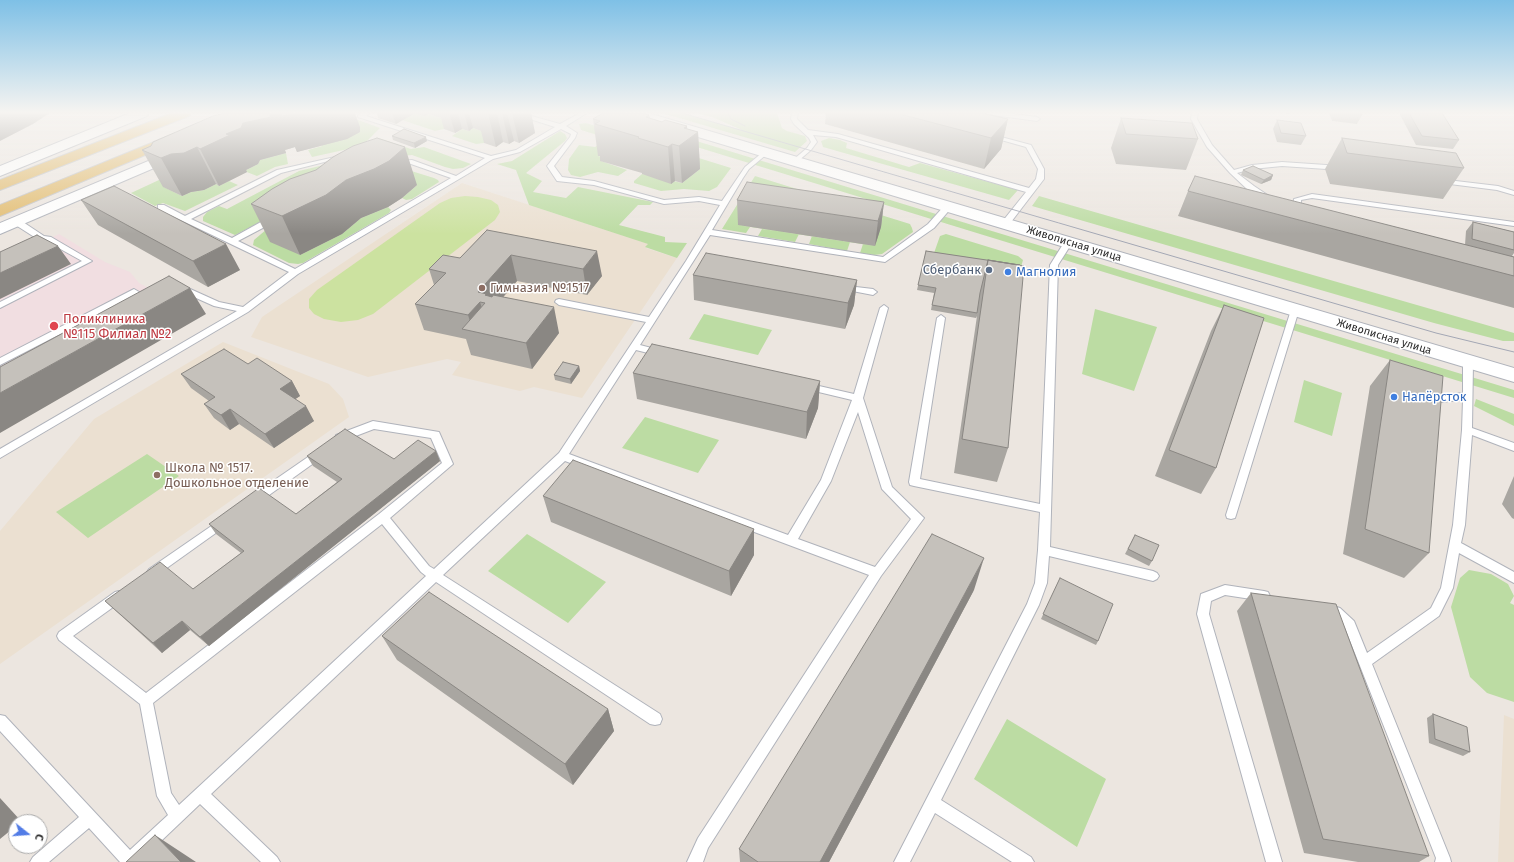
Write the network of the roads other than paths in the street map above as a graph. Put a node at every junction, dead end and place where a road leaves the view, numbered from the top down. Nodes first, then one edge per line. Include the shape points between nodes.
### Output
1 (44, 153) edge
2 (81, 153) edge
3 (137, 153) edge
4 (177, 153) edge
5 (476, 153) edge
6 (512, 153) edge
7 (561, 153) edge
8 (765, 153) joint
9 (804, 153) edge
10 (899, 153) edge
11 (1033, 153) edge
12 (1215, 153) edge
13 (349, 154) edge
14 (491, 158) junction
15 (386, 161) edge
16 (795, 161) junction
17 (1345, 168) edge
18 (0, 171) edge
19 (1232, 172) junction
20 (456, 178) junction
21 (1437, 180) edge
22 (0, 185) edge
23 (1031, 191) junction
24 (1514, 193) edge
25 (724, 203) junction
26 (1276, 203) edge
27 (161, 207) dead end
28 (948, 207) junction
29 (1289, 209) edge
30 (0, 211) edge
31 (280, 215) edge
32 (185, 219) junction
33 (17, 222) junction
34 (1004, 224) junction
35 (1514, 224) edge
36 (0, 229) edge
37 (708, 232) junction
38 (231, 242) junction
39 (1068, 243) junction
40 (295, 272) junction
41 (834, 286) edge
42 (873, 292) dead end
43 (178, 294) edge
44 (560, 302) dead end
45 (0, 305) edge
46 (884, 308) dead end
47 (151, 309) edge
48 (245, 310) junction
49 (1295, 310) junction
50 (941, 318) dead end
51 (651, 320) junction
52 (634, 347) junction
53 (670, 355) edge
54 (0, 362) edge
55 (1468, 362) junction
56 (1512, 375) edge
57 (794, 384) edge
58 (1415, 396) edge
59 (1467, 396) junction
60 (858, 398) junction
61 (1467, 430) junction
62 (1514, 447) edge
63 (0, 454) edge
64 (563, 456) junction
65 (247, 504) edge
66 (1046, 510) junction
67 (235, 513) edge
68 (1231, 515) dead end
69 (383, 517) junction
70 (791, 541) junction
71 (1455, 545) junction
72 (1044, 550) junction
73 (877, 574) junction
74 (435, 575) junction
75 (1153, 576) dead end
76 (145, 577) edge
77 (1514, 578) edge
78 (126, 590) edge
79 (1278, 598) edge
80 (1316, 604) edge
81 (1364, 662) junction
82 (146, 701) junction
83 (656, 719) dead end
84 (0, 721) edge
85 (200, 794) junction
86 (932, 803) junction
87 (177, 815) junction
88 (89, 818) junction
89 (129, 861) edge
90 (38, 862) edge
91 (272, 862) edge
92 (695, 862) edge
93 (902, 862) edge
94 (1026, 862) edge
95 (1274, 862) edge
96 (1443, 862) edge

1 - 18 street
2 - 22 main road
3 - 30 main road
4 - 33 street
5 - 14 lane
6 - 14 lane
7 - 25 lane via 550,166 560,179 594,183 664,202 699,199
8 - 16 street, Живописная улица
8 - 25 lane via 747,168
9 - 16 lane
10 - 23 lane
11 - 23 lane via 1041,168 1040,179
12 - 19 lane
13 - 32 lane via 279,171
14 - 20 lane
15 - 20 lane via 412,162
16 - 28 street, Живописная улица
17 - 19 lane via 1282,164
19 - 26 lane via 1251,188
20 - 40 lane
21 - 24 lane via 1498,188
23 - 34 lane
25 - 37 lane
27 - 32 lane
28 - 34 street, Живописная улица
28 - 37 lane via 931,226 884,260
29 - 35 lane via 1305,216 1297,207 1298,199 1312,196
31 - 38 lane
32 - 38 lane
33 - 36 street
33 - 45 lane via 88,261
34 - 39 street, Живописная улица
37 - 51 lane via 694,262
38 - 40 lane
39 - 49 street, Живописная улица
39 - 66 lane via 1054,265
40 - 48 lane
41 - 42 lane
43 - 48 lane via 185,290 217,304
44 - 51 lane
46 - 60 lane
47 - 54 lane via 157,306 134,292 49,340
48 - 63 lane
49 - 55 street, Живописная улица
49 - 68 lane
50 - 66 lane via 914,482
51 - 52 lane
52 - 53 lane
52 - 64 lane
55 - 56 street, Живописная улица
55 - 59 lane
57 - 60 lane
58 - 59 lane via 1429,400
59 - 61 lane
60 - 70 lane via 826,481
60 - 73 lane via 887,489 918,518
61 - 62 lane
61 - 71 lane
64 - 70 lane
64 - 74 lane
65 - 69 lane via 343,436 373,425 435,435 448,464
66 - 72 lane
67 - 76 lane
69 - 74 lane via 425,569
69 - 82 lane
70 - 73 lane
71 - 77 lane
71 - 81 lane via 1447,588 1435,612
72 - 75 lane
72 - 86 lane via 1041,583 1033,605
73 - 92 lane via 703,843
74 - 83 lane
74 - 85 lane
78 - 82 lane via 62,636
79 - 95 lane via 1225,590 1205,598 1203,614
80 - 81 lane via 1336,612 1350,625
81 - 96 lane
82 - 87 lane via 164,796
84 - 88 lane
85 - 87 lane
85 - 91 lane
86 - 93 lane
86 - 94 lane
87 - 89 lane
88 - 89 lane
88 - 90 lane

